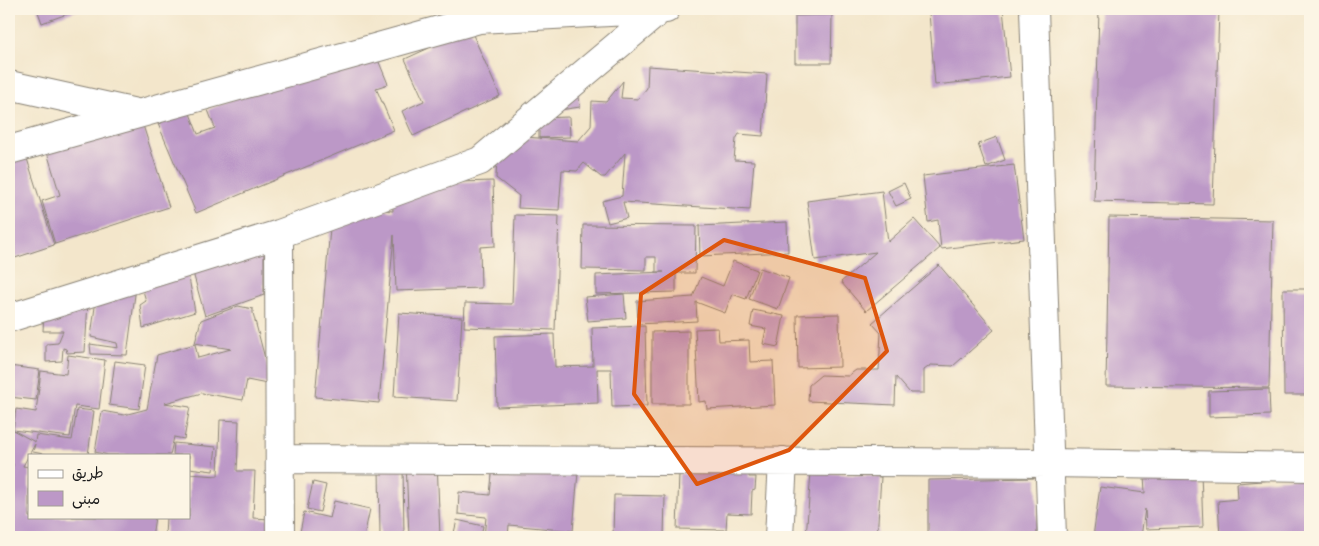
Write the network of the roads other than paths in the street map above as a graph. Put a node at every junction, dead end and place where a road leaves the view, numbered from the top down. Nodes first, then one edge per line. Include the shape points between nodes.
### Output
1 (661, 9) edge
2 (673, 9) edge
3 (1034, 9) edge
4 (9, 85) edge
5 (140, 114) junction
6 (9, 150) edge
7 (279, 234) junction
8 (9, 318) edge
9 (280, 458) junction
10 (783, 461) junction
11 (1049, 463) junction
12 (1310, 467) edge
13 (280, 537) edge
14 (779, 537) edge
15 (1052, 537) edge

1 - 2 street
1 - 5 street via 479,19
1 - 7 street via 480,160
3 - 11 street
4 - 5 street
5 - 6 street
7 - 8 street
7 - 9 street
9 - 10 street
9 - 13 street
10 - 11 street
10 - 14 street
11 - 12 street
11 - 15 street

